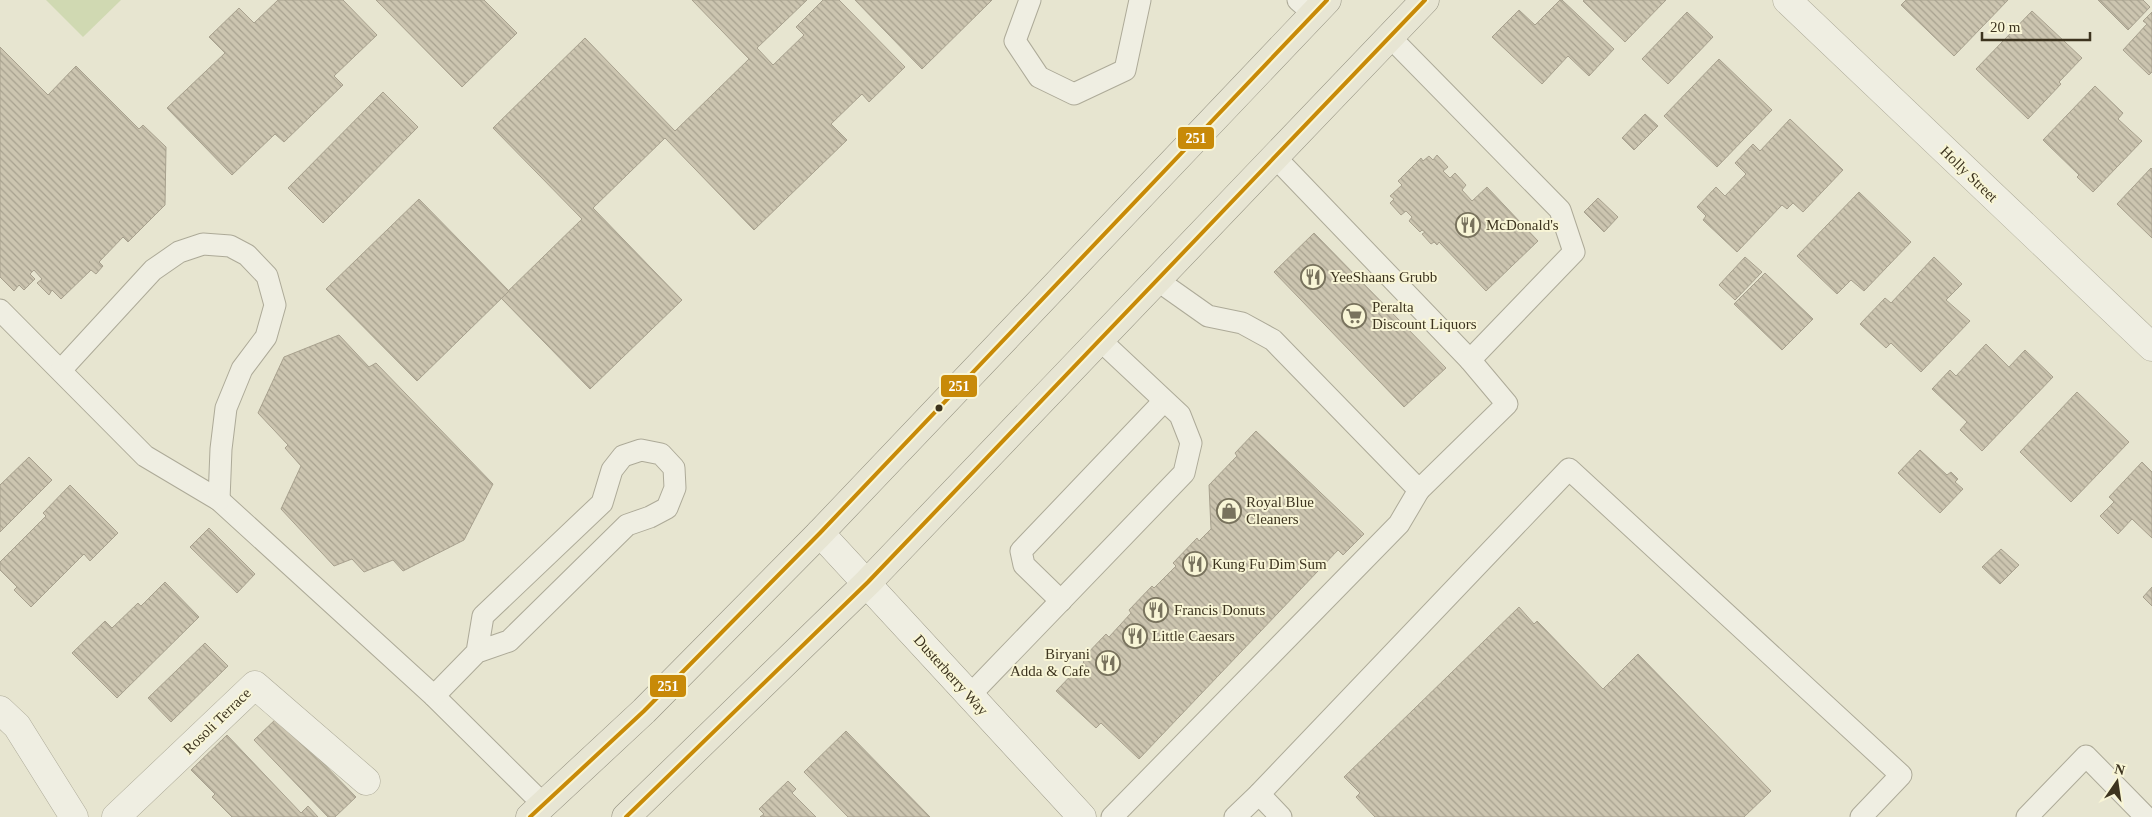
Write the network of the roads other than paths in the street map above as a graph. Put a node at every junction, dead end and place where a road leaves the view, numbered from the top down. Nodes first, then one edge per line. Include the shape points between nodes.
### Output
1 (1030, 0) edge
2 (1140, 0) edge
3 (1425, 0) edge
4 (1787, 0) edge
5 (1313, 5) edge
6 (1390, 37) junction
7 (1274, 156) junction
8 (1156, 280) junction
9 (0, 310) edge
10 (1100, 340) junction
11 (2152, 347) edge
12 (1470, 360) junction
13 (61, 370) junction
14 (1164, 401) junction
15 (1419, 490) junction
16 (219, 500) junction
17 (820, 533) junction
18 (868, 582) junction
19 (1061, 601) junction
20 (477, 652) junction
21 (434, 696) junction
22 (970, 696) junction
23 (0, 710) edge
24 (366, 782) dead end
25 (1259, 794) junction
26 (537, 811) edge
27 (74, 817) edge
28 (116, 817) edge
29 (626, 817) edge
30 (1082, 817) edge
31 (1112, 817) edge
32 (1235, 817) edge
33 (1281, 817) edge
34 (1861, 817) edge
35 (2027, 817) edge
36 (2146, 817) edge

1 - 2 lane via 1015,41 1039,77 1074,94 1125,70
3 - 6 main road
4 - 11 street, Holly Street
5 - 17 main road
6 - 7 main road
6 - 12 lane via 1560,210 1574,252
7 - 8 main road
7 - 12 lane
8 - 10 main road
8 - 15 lane via 1208,316 1242,323 1273,340
9 - 13 lane
10 - 14 lane
10 - 18 main road
12 - 15 lane via 1507,404
13 - 16 lane via 145,456
13 - 16 lane via 153,270 179,252 203,244 230,246 247,254 267,276 274,305 266,337 242,368 226,408
14 - 19 lane via 1180,415 1191,443 1184,473
14 - 19 lane via 1021,551 1024,565
15 - 31 lane via 1399,524
16 - 21 lane
17 - 18 street, Dusterberry Way
17 - 26 main road via 644,711
18 - 22 street, Dusterberry Way
18 - 29 main road
19 - 22 lane
20 - 20 lane via 509,641 627,525 667,508 675,488 674,468 661,454 642,450 623,456 612,470 602,503 484,616
20 - 21 lane
21 - 26 lane
22 - 30 street, Dusterberry Way
23 - 27 street via 17,726
24 - 28 street, Rosoli Terrace via 255,685
25 - 32 lane
25 - 33 lane
25 - 34 lane via 1569,469 1901,775
35 - 36 lane via 2086,756

